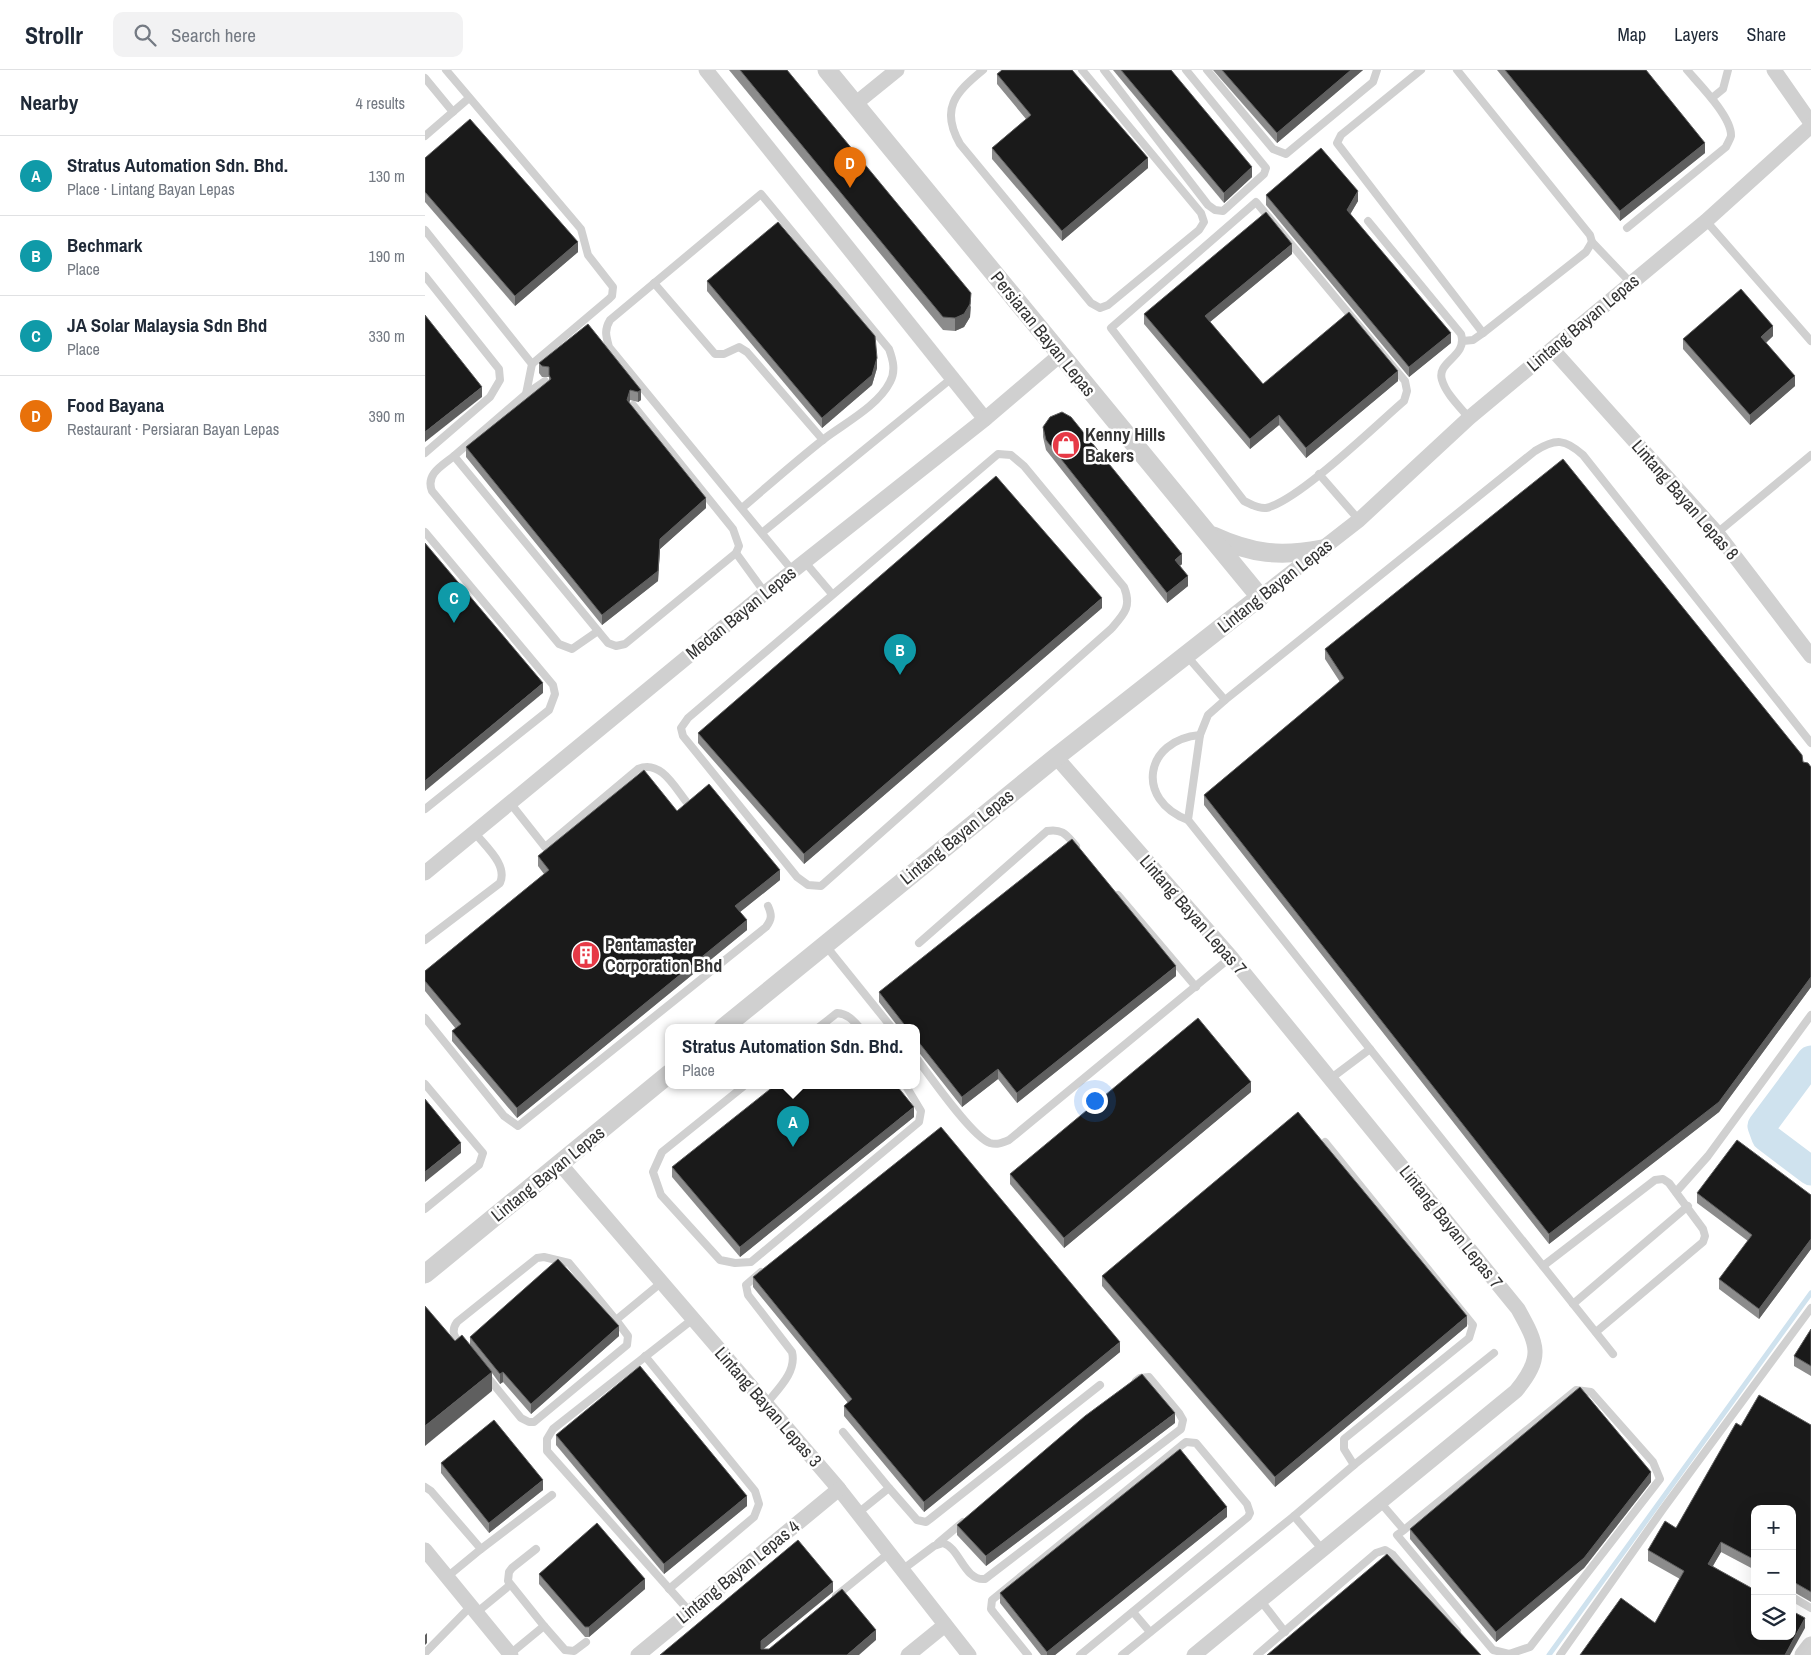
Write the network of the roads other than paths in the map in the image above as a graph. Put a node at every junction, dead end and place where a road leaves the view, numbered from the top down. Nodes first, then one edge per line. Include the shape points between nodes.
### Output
1 (446, 70) edge
2 (706, 70) edge
3 (827, 70) edge
4 (897, 70) edge
5 (983, 70) edge
6 (1082, 70) edge
7 (1104, 70) edge
8 (1187, 70) edge
9 (1207, 70) edge
10 (1377, 70) edge
11 (1421, 70) edge
12 (1457, 70) edge
13 (1687, 70) edge
14 (1728, 70) edge
15 (1774, 70) edge
16 (425, 78) edge
17 (469, 98) junction
18 (1711, 98) junction
19 (855, 104) junction
20 (453, 112) junction
21 (1811, 122) edge
22 (1811, 126) edge
23 (425, 136) edge
24 (1368, 221) dead end
25 (1706, 221) junction
26 (1627, 228) dead end
27 (425, 230) edge
28 (1591, 242) junction
29 (425, 276) edge
30 (654, 283) junction
31 (1631, 283) junction
32 (1483, 333) junction
33 (1463, 341) junction
34 (1811, 341) edge
35 (1552, 349) junction
36 (1060, 355) junction
37 (532, 364) junction
38 (952, 378) junction
39 (545, 381) edge
40 (526, 394) junction
41 (633, 406) edge
42 (1469, 418) junction
43 (985, 419) junction
44 (823, 440) junction
45 (425, 453) edge
46 (1811, 455) edge
47 (454, 456) junction
48 (1319, 474) junction
49 (742, 508) junction
50 (1359, 520) junction
51 (425, 532) edge
52 (763, 532) junction
53 (1717, 533) junction
54 (1210, 534) junction
55 (1322, 549) junction
56 (736, 553) junction
57 (798, 566) junction
58 (765, 592) junction
59 (831, 594) junction
60 (1260, 597) junction
61 (598, 631) junction
62 (1186, 655) junction
63 (1811, 656) edge
64 (1225, 700) junction
65 (1200, 735) junction
66 (1811, 743) edge
67 (1056, 757) junction
68 (511, 804) junction
69 (688, 804) edge
70 (425, 809) edge
71 (1188, 820) junction
72 (475, 833) junction
73 (1083, 854) edge
74 (425, 873) edge
75 (1115, 891) edge
76 (768, 906) dead end
77 (425, 940) edge
78 (919, 943) dead end
79 (825, 944) junction
80 (1231, 957) junction
81 (1196, 987) junction
82 (1811, 1015) edge
83 (425, 1018) edge
84 (728, 1024) edge
85 (823, 1024) edge
86 (856, 1024) edge
87 (889, 1024) edge
88 (1370, 1049) junction
89 (920, 1063) edge
90 (665, 1077) edge
91 (1331, 1079) junction
92 (425, 1084) edge
93 (740, 1089) edge
94 (908, 1089) edge
95 (1325, 1142) edge
96 (561, 1165) junction
97 (1676, 1192) junction
98 (1688, 1206) junction
99 (425, 1209) edge
100 (771, 1264) edge
101 (1543, 1266) junction
102 (425, 1274) edge
103 (662, 1282) junction
104 (1573, 1304) junction
105 (1811, 1308) edge
106 (693, 1318) junction
107 (617, 1320) junction
108 (1595, 1332) junction
109 (468, 1353) edge
110 (1494, 1353) dead end
111 (1613, 1354) dead end
112 (645, 1356) junction
113 (479, 1368) edge
114 (1100, 1385) dead end
115 (1125, 1389) edge
116 (766, 1404) junction
117 (843, 1432) dead end
118 (1354, 1465) junction
119 (425, 1487) edge
120 (889, 1488) junction
121 (839, 1489) junction
122 (552, 1494) dead end
123 (1380, 1502) junction
124 (858, 1513) junction
125 (1294, 1516) junction
126 (968, 1518) edge
127 (1404, 1530) junction
128 (938, 1543) junction
129 (481, 1549) junction
130 (536, 1549) dead end
131 (425, 1550) edge
132 (1322, 1550) junction
133 (889, 1553) junction
134 (902, 1570) junction
135 (447, 1577) junction
136 (510, 1585) junction
137 (669, 1589) junction
138 (1796, 1599) edge
139 (1261, 1600) junction
140 (830, 1601) edge
141 (1811, 1608) edge
142 (474, 1609) junction
143 (690, 1612) junction
144 (1133, 1612) junction
145 (945, 1625) junction
146 (544, 1626) junction
147 (1150, 1632) junction
148 (1285, 1632) junction
149 (1466, 1641) edge
150 (586, 1642) dead end
151 (1811, 1646) edge
152 (425, 1653) edge
153 (511, 1655) edge
154 (637, 1655) edge
155 (908, 1655) edge
156 (969, 1655) edge
157 (1028, 1655) edge
158 (1080, 1655) edge
159 (1122, 1655) edge
160 (1194, 1655) edge
161 (1257, 1655) edge
162 (1560, 1655) edge
163 (1804, 1655) edge

1 - 17 lane
2 - 38 street
3 - 19 street, Persiaran Bayan Lepas
4 - 19 street
5 - 6 lane via 955,97 950,113 952,130 960,144 1085,296 1100,308 1109,305 1199,230 1204,222 1201,213
7 - 8 lane via 1209,205 1223,211 1264,174 1266,168
9 - 10 lane via 1273,149 1286,154 1373,82
11 - 32 lane via 1341,134 1337,143
12 - 28 lane via 1590,234
13 - 18 lane
14 - 18 lane via 1723,89
15 - 21 street
16 - 20 lane
17 - 20 lane
17 - 37 lane via 581,229 588,255 613,287 609,299
18 - 26 lane via 1729,124 1731,137 1726,147
19 - 36 street, Persiaran Bayan Lepas
20 - 23 lane
22 - 25 street, Lintang Bayan Lepas
24 - 33 lane via 1461,334
25 - 31 street, Lintang Bayan Lepas
25 - 34 lane
27 - 37 lane
28 - 31 lane
28 - 32 lane via 1586,252
29 - 45 lane via 499,369 500,380 490,397
30 - 44 lane via 715,354 724,354 739,347 747,352
30 - 44 lane via 761,194 889,349 894,360 889,384 873,402
30 - 49 lane via 610,320 605,335 609,347
31 - 35 street, Lintang Bayan Lepas
32 - 33 lane via 1473,340
33 - 42 lane via 1461,349 1442,370 1441,379
35 - 42 street, Lintang Bayan Lepas
35 - 53 street, Lintang Bayan Lepas 8
36 - 43 street, Medan Bayan Lepas
36 - 54 street, Persiaran Bayan Lepas
37 - 40 lane
38 - 43 street
38 - 52 lane
39 - 40 lane
40 - 47 lane
41 - 56 lane via 733,529 739,546
42 - 50 street, Lintang Bayan Lepas
43 - 57 street, Medan Bayan Lepas
44 - 49 lane
46 - 53 lane
47 - 61 lane
47 - 61 lane via 430,478 432,491 559,644 572,649
48 - 48 lane via 1266,508 1244,501 1111,328 1256,202 1405,381 1404,401
48 - 50 lane
49 - 52 lane
50 - 55 street, Lintang Bayan Lepas
51 - 70 lane via 553,685 555,694 549,710
52 - 57 lane
53 - 63 street, Lintang Bayan Lepas 8
54 - 55 street via 1237,547 1265,553 1294,554
54 - 60 street, Persiaran Bayan Lepas
55 - 60 street, Lintang Bayan Lepas
56 - 58 lane
56 - 61 lane via 625,644 612,645
57 - 58 street, Medan Bayan Lepas
57 - 59 lane
58 - 68 street, Medan Bayan Lepas
59 - 59 lane via 688,718 681,728 683,736 797,877 808,885 821,886 1103,636 1125,614 1129,599 1124,587 1024,466 1011,455 998,454
60 - 62 street, Lintang Bayan Lepas
62 - 64 lane
62 - 67 street, Lintang Bayan Lepas
64 - 65 lane via 1208,714
64 - 66 lane via 1535,451 1556,441 1573,446 1583,455
65 - 71 lane
65 - 71 lane via 1184,736 1169,744 1158,756 1153,772 1153,788 1160,803 1172,814
67 - 79 street, Lintang Bayan Lepas
67 - 80 street, Lintang Bayan Lepas 7
68 - 69 lane via 545,847 638,769 646,766 655,766 662,772
68 - 72 street, Medan Bayan Lepas
71 - 88 lane
72 - 74 street, Medan Bayan Lepas
72 - 77 lane via 501,866 504,875 501,883
73 - 78 lane via 1065,832 1057,829 1047,831
75 - 81 lane
76 - 83 lane via 771,921 766,927 518,1126 504,1116
79 - 84 street, Lintang Bayan Lepas
79 - 87 lane
80 - 81 lane
80 - 91 street, Lintang Bayan Lepas 7
81 - 89 lane via 1009,1140 997,1144 988,1142 974,1131
82 - 97 lane via 1708,1156
85 - 86 lane via 837,1013 844,1014
88 - 91 lane
88 - 101 lane
90 - 96 street, Lintang Bayan Lepas
91 - 123 street, Lintang Bayan Lepas 7 via 1518,1309 1533,1336 1535,1357 1531,1373 1516,1391
92 - 99 lane via 483,1152 479,1165
93 - 94 lane via 662,1152 653,1172 661,1195 720,1260 735,1264 751,1262 919,1122 921,1111
95 - 118 lane via 1473,1325 1469,1338 1348,1435 1344,1449
96 - 102 street, Lintang Bayan Lepas
96 - 103 street, Lintang Bayan Lepas 3
97 - 98 lane
97 - 101 lane via 1663,1179 1655,1180
98 - 104 lane
98 - 108 lane via 1703,1229 1703,1242
100 - 116 lane via 746,1285 747,1295 792,1352 795,1362
101 - 104 lane
103 - 106 street, Lintang Bayan Lepas 3
103 - 107 lane
104 - 108 lane
105 - 162 lane
106 - 112 lane
106 - 116 street, Lintang Bayan Lepas 3
107 - 109 lane via 569,1263 541,1257 455,1326 453,1335
107 - 113 lane via 628,1336 627,1345 534,1422 521,1418
108 - 111 lane
110 - 118 lane
112 - 137 lane via 755,1491 759,1504 754,1517
112 - 137 lane via 553,1428 547,1439 547,1451
114 - 120 lane via 926,1522 913,1518
115 - 128 lane via 1141,1378 1149,1377 1179,1413 1183,1420 1181,1429 985,1579 972,1575 947,1545
116 - 121 street, Lintang Bayan Lepas 3
117 - 120 lane
118 - 125 lane
119 - 129 lane
120 - 124 lane
121 - 124 street, Lintang Bayan Lepas 3
121 - 143 street, Lintang Bayan Lepas 4
122 - 129 lane
123 - 127 lane
123 - 132 street, Lintang Bayan Lepas 7
124 - 133 street, Lintang Bayan Lepas 3
125 - 132 lane
125 - 147 lane
126 - 128 lane
127 - 127 lane via 1397,1536 1493,1650 1509,1654 1530,1647 1659,1480 1653,1462 1591,1392 1576,1390
128 - 134 lane
129 - 135 lane
130 - 136 lane via 509,1572
131 - 135 street
132 - 139 street, Lintang Bayan Lepas 7
133 - 134 street, Lintang Bayan Lepas 3
133 - 140 lane
134 - 145 street, Lintang Bayan Lepas 3
135 - 142 street
136 - 142 lane
136 - 146 lane
137 - 143 lane
138 - 141 lane
139 - 148 lane
139 - 160 street, Lintang Bayan Lepas 7
142 - 152 lane
142 - 153 street
143 - 154 street, Lintang Bayan Lepas 4
144 - 147 lane
144 - 157 lane via 1250,1513 1247,1504 1196,1443 1182,1444 992,1600 991,1609
144 - 158 lane
145 - 155 street
145 - 156 street, Lintang Bayan Lepas 3
146 - 150 lane via 565,1650 575,1651
146 - 153 lane
147 - 159 lane
148 - 149 lane via 1377,1553 1385,1550 1393,1555
148 - 161 lane
151 - 163 street

